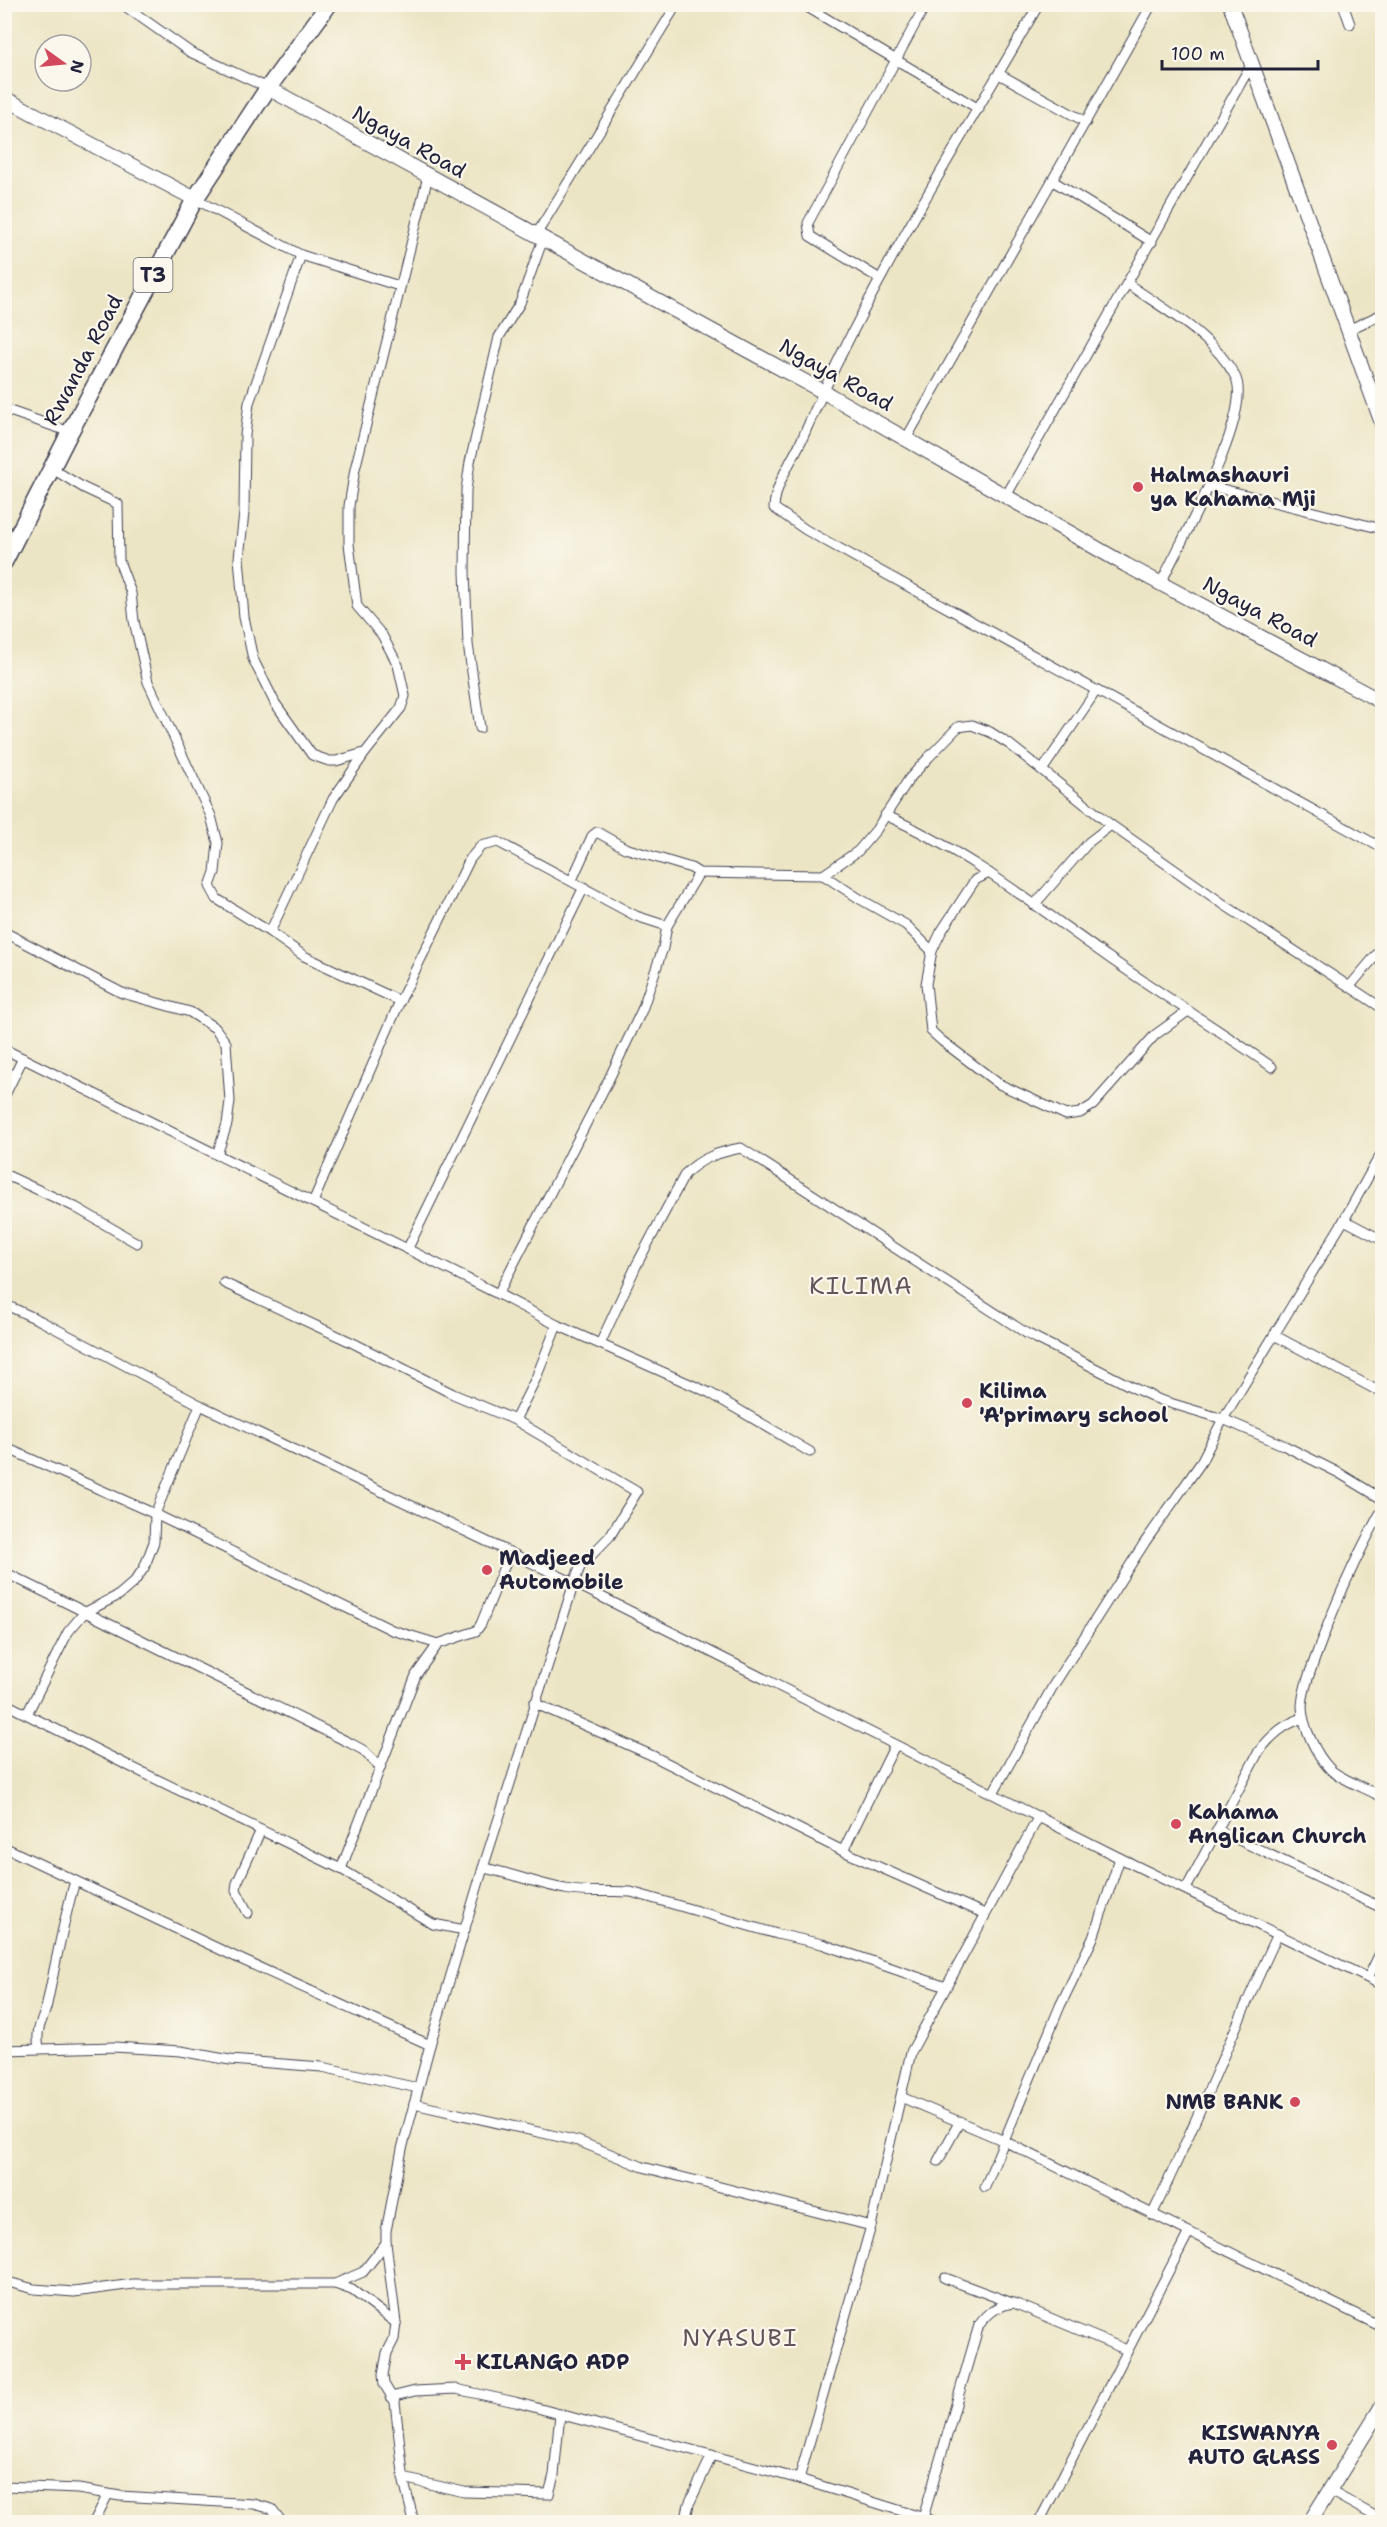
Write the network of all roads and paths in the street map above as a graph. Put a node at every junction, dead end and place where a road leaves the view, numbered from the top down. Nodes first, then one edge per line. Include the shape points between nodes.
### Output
1 (122, 4) edge
2 (329, 4) edge
3 (677, 4) edge
4 (802, 4) edge
5 (926, 4) edge
6 (1039, 4) edge
7 (1152, 4) edge
8 (1230, 4) edge
9 (1342, 4) edge
10 (1350, 24) dead end
11 (895, 60) junction
12 (1251, 65) junction
13 (999, 74) junction
14 (268, 88) junction
15 (4, 98) edge
16 (979, 109) junction
17 (1086, 122) junction
18 (428, 176) junction
19 (1053, 181) junction
20 (195, 199) junction
21 (540, 237) junction
22 (1152, 242) junction
23 (301, 255) junction
24 (880, 279) junction
25 (1128, 284) junction
26 (399, 286) junction
27 (1383, 314) edge
28 (1348, 330) junction
29 (822, 391) junction
30 (4, 409) edge
31 (1383, 423) edge
32 (70, 432) junction
33 (906, 439) junction
34 (51, 468) junction
35 (1210, 486) junction
36 (1006, 496) junction
37 (1383, 529) edge
38 (4, 562) edge
39 (1161, 583) junction
40 (1096, 691) junction
41 (1383, 702) edge
42 (480, 728) dead end
43 (365, 753) junction
44 (1043, 769) junction
45 (885, 815) junction
46 (1111, 825) junction
47 (1383, 848) edge
48 (699, 873) junction
49 (989, 873) junction
50 (823, 875) junction
51 (572, 880) junction
52 (584, 887) junction
53 (1034, 905) junction
54 (667, 926) junction
55 (4, 932) edge
56 (270, 932) junction
57 (1383, 948) edge
58 (932, 951) junction
59 (1350, 986) junction
60 (400, 1001) junction
61 (1383, 1008) edge
62 (1188, 1011) junction
63 (4, 1049) edge
64 (22, 1058) junction
65 (1272, 1067) dead end
66 (4, 1097) edge
67 (1383, 1152) edge
68 (217, 1155) junction
69 (4, 1174) edge
70 (313, 1202) junction
71 (1344, 1220) junction
72 (1383, 1240) edge
73 (137, 1243) dead end
74 (408, 1248) junction
75 (224, 1283) dead end
76 (498, 1294) junction
77 (4, 1304) edge
78 (557, 1325) junction
79 (1274, 1335) junction
80 (600, 1344) junction
81 (1382, 1391) edge
82 (200, 1406) junction
83 (1223, 1419) junction
84 (515, 1420) junction
85 (4, 1448) edge
86 (810, 1452) dead end
87 (1383, 1499) edge
88 (1383, 1510) edge
89 (155, 1514) junction
90 (510, 1552) junction
91 (4, 1572) edge
92 (574, 1583) junction
93 (84, 1613) junction
94 (438, 1644) junction
95 (4, 1703) edge
96 (534, 1703) junction
97 (27, 1714) junction
98 (1303, 1718) junction
99 (895, 1744) junction
100 (380, 1767) junction
101 (993, 1793) junction
102 (1383, 1797) edge
103 (1039, 1816) junction
104 (261, 1830) junction
105 (1218, 1830) junction
106 (4, 1847) edge
107 (843, 1851) junction
108 (1120, 1858) junction
109 (483, 1868) junction
110 (341, 1869) junction
111 (75, 1881) junction
112 (1186, 1889) junction
113 (1383, 1908) edge
114 (248, 1913) dead end
115 (985, 1914) junction
116 (465, 1930) junction
117 (1278, 1934) junction
118 (1383, 1949) edge
119 (1368, 1978) junction
120 (1383, 1984) edge
121 (945, 1987) junction
122 (430, 2045) junction
123 (39, 2048) junction
124 (4, 2050) edge
125 (418, 2088) junction
126 (901, 2097) junction
127 (414, 2104) junction
128 (960, 2121) junction
129 (1002, 2140) junction
130 (938, 2161) dead end
131 (985, 2187) dead end
132 (1152, 2215) junction
133 (871, 2226) junction
134 (1189, 2232) junction
135 (386, 2243) junction
136 (945, 2277) dead end
137 (4, 2281) edge
138 (335, 2284) junction
139 (1014, 2303) junction
140 (396, 2323) junction
141 (1383, 2327) edge
142 (1127, 2350) junction
143 (392, 2397) junction
144 (1383, 2406) edge
145 (560, 2414) junction
146 (712, 2456) junction
147 (403, 2478) junction
148 (799, 2479) junction
149 (4, 2486) edge
150 (1330, 2491) junction
151 (108, 2494) junction
152 (923, 2518) junction
153 (1383, 2520) edge
154 (94, 2523) edge
155 (282, 2523) edge
156 (414, 2523) edge
157 (685, 2523) edge
158 (937, 2523) edge
159 (1039, 2523) edge
160 (1310, 2523) edge

1 - 14 street via 190,52
2 - 14 highway, Rwanda Road / T3
3 - 21 street
4 - 11 street
5 - 11 street
6 - 13 street
7 - 17 street
8 - 12 street
9 - 10 street
11 - 16 street
11 - 24 street via 807,228 810,236
12 - 22 street
12 - 28 street
13 - 16 street
13 - 17 street
14 - 18 street, Ngaya Road
14 - 20 highway, Rwanda Road / T3
15 - 20 street
16 - 24 street
17 - 19 street
18 - 21 street, Ngaya Road
18 - 26 street
19 - 22 street
19 - 33 street
20 - 23 street
20 - 32 highway, Rwanda Road / T3
21 - 29 street, Ngaya Road
21 - 42 street via 520,303 499,337 466,490 468,644
22 - 25 street
23 - 26 street
23 - 43 street via 249,403 239,558 244,617 253,659 275,703 312,755 336,761
24 - 29 street
25 - 35 street via 1212,345 1237,378 1239,398
25 - 36 street
26 - 43 street via 355,469 349,506 349,544 357,606 382,635 398,665 405,696 401,708
27 - 28 street
28 - 31 street
29 - 33 street, Ngaya Road
29 - 40 street via 778,487 774,508 806,530
30 - 32 street
32 - 34 highway, Rwanda Road / T3
33 - 36 street, Ngaya Road
34 - 38 highway, Rwanda Road / T3
34 - 56 street via 118,504 119,561 131,593 148,682 211,816 218,843 210,886 217,899
35 - 37 street
35 - 39 street
36 - 39 street, Ngaya Road
39 - 41 street, Ngaya Road
40 - 44 street
40 - 47 street
43 - 56 street via 333,799
44 - 45 street via 990,732 972,725 958,727 909,779
44 - 46 street
45 - 49 street
45 - 50 street via 858,851
46 - 53 street via 1089,842
46 - 59 street
48 - 50 street
48 - 51 street via 625,848 597,832 591,836
48 - 54 street
49 - 53 street
49 - 58 street via 975,880
50 - 58 street via 906,925
51 - 52 street
51 - 60 street via 498,842 481,846 470,859
52 - 54 street via 636,916
52 - 74 street
53 - 62 street
54 - 76 street via 642,1010
55 - 68 street via 122,993 190,1012 215,1028 226,1043 230,1101
56 - 60 street via 304,957
57 - 59 street
58 - 62 street via 926,984 931,1031 999,1084 1066,1115 1093,1105 1155,1035
59 - 61 street
60 - 70 street
62 - 65 street
63 - 64 street
64 - 66 street
64 - 68 street
67 - 71 street
68 - 70 street
69 - 73 street via 75,1207
70 - 74 street
71 - 72 street
71 - 79 street
74 - 76 street
75 - 84 street
76 - 78 street
77 - 82 street
78 - 80 street
78 - 84 street
79 - 81 street
79 - 83 street
80 - 83 street via 685,1174 697,1162 741,1148 1026,1333 1160,1400
80 - 86 street via 710,1394
82 - 89 street
82 - 90 street
83 - 87 street via 1292,1449
83 - 101 street via 1200,1464 1053,1686
84 - 92 street via 637,1492 609,1536 580,1568
85 - 89 street
88 - 98 street via 1355,1562 1321,1641 1303,1697
89 - 93 street via 154,1542 134,1582 108,1602
89 - 94 street via 392,1630
90 - 92 street
90 - 94 street via 476,1631
91 - 93 street
92 - 96 street
92 - 99 street
93 - 97 street via 60,1646
93 - 100 street via 350,1743
94 - 100 street via 416,1675
95 - 97 street
96 - 107 street via 651,1755
96 - 109 street
97 - 104 street
98 - 102 street via 1330,1770
98 - 105 street via 1287,1723 1259,1751
99 - 101 street
99 - 107 street
100 - 110 street
101 - 103 street
103 - 108 street
103 - 115 street
104 - 110 street
104 - 114 street via 237,1883 236,1890
105 - 112 street
105 - 113 street
106 - 111 street
107 - 115 street
108 - 112 street
108 - 129 street via 1093,1938
109 - 116 street
109 - 121 street via 594,1894 631,1892 822,1944
110 - 116 street via 433,1924
111 - 122 street
111 - 123 street via 37,2034
112 - 117 street
115 - 121 street
116 - 122 street
117 - 119 street
117 - 132 street
118 - 119 street
119 - 120 street
121 - 126 street via 911,2052
122 - 125 street
123 - 124 street
123 - 125 street via 181,2051 249,2062 322,2067
125 - 127 street
126 - 128 street
126 - 133 street
127 - 133 street via 578,2141 643,2167
127 - 135 street
128 - 129 street
128 - 130 street
129 - 131 street
129 - 132 street
132 - 134 street
133 - 148 street
134 - 141 street
134 - 142 street
135 - 138 street via 363,2272
135 - 140 street
136 - 139 street
137 - 138 street via 34,2289 74,2292 133,2284
138 - 140 street via 352,2290
139 - 142 street
139 - 152 street via 995,2308 979,2325
140 - 143 street via 383,2366 384,2384
142 - 159 street
143 - 145 street via 415,2391 456,2389
143 - 147 street
144 - 150 street
145 - 146 street
145 - 147 street via 549,2494 464,2492
146 - 148 street
146 - 157 street via 693,2495
147 - 156 street
148 - 152 street
149 - 151 street
150 - 153 street
150 - 160 street
151 - 154 street
151 - 155 street via 254,2504 272,2509
152 - 158 street

